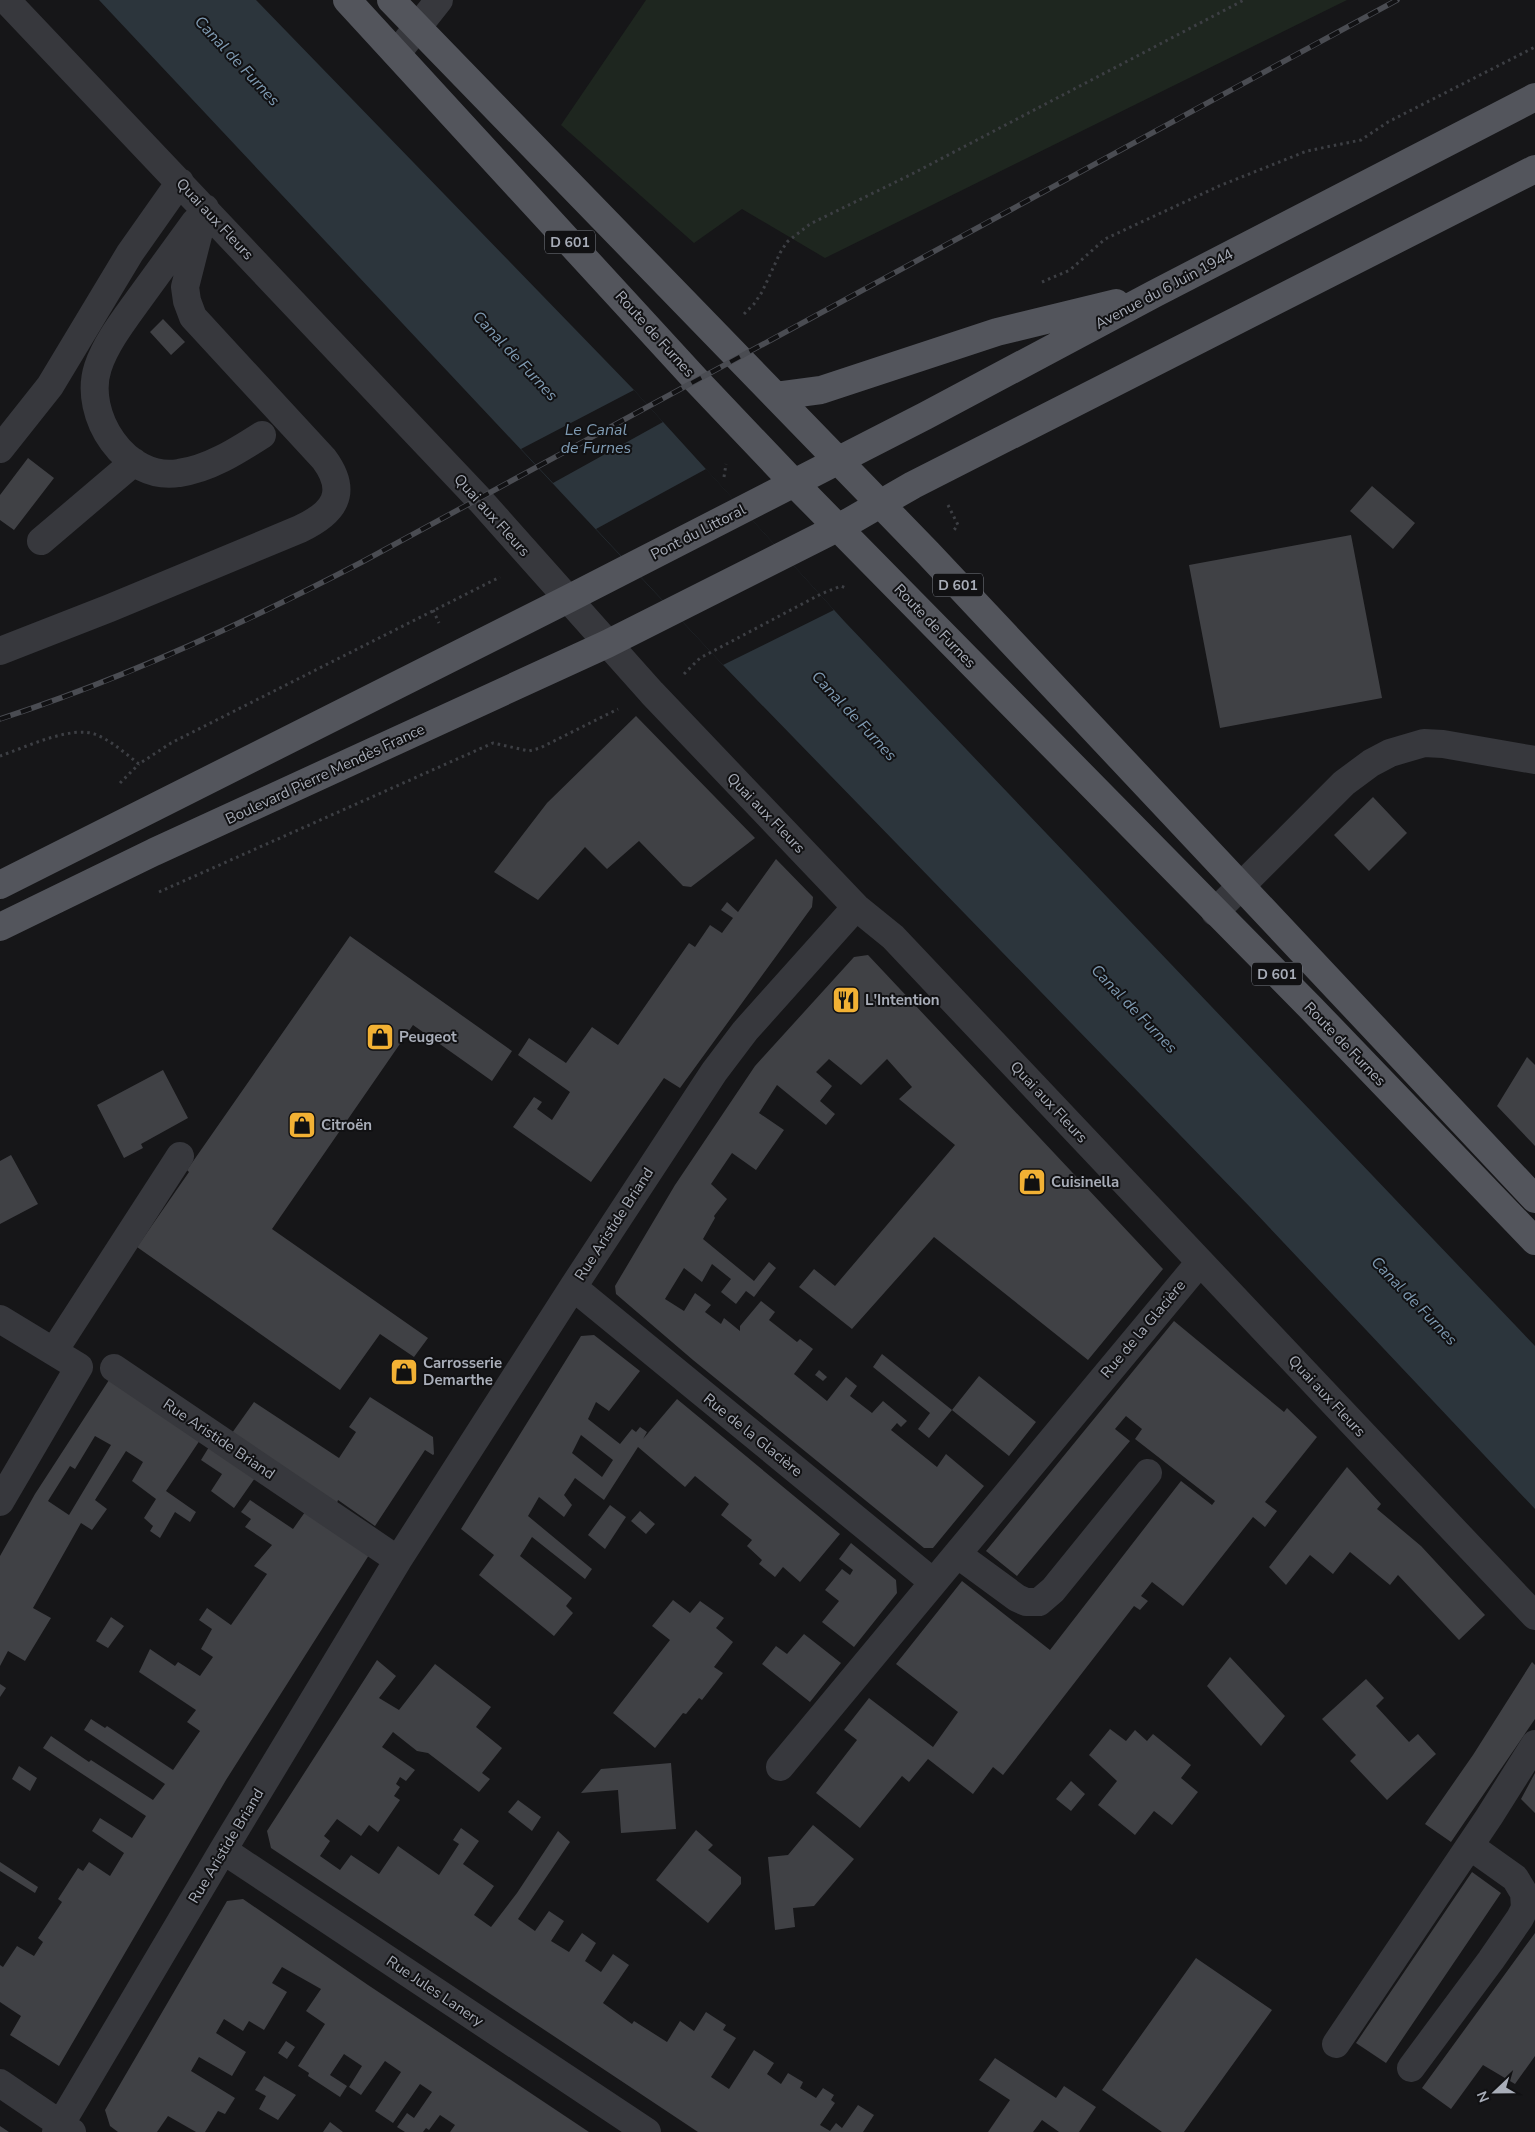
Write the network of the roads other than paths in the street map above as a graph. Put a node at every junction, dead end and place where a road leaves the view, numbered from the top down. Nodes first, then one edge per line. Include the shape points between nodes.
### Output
1 (6, 0) edge
2 (347, 0) edge
3 (391, 0) edge
4 (440, 0) edge
5 (418, 28) junction
6 (397, 53) junction
7 (1535, 97) edge
8 (1535, 169) edge
9 (180, 182) junction
10 (205, 208) junction
11 (1154, 294) junction
12 (776, 396) junction
13 (262, 435) dead end
14 (0, 448) edge
15 (838, 460) junction
16 (134, 462) junction
17 (792, 482) junction
18 (880, 503) junction
19 (838, 528) junction
20 (42, 541) dead end
21 (568, 599) junction
22 (607, 644) junction
23 (0, 651) edge
24 (1535, 760) edge
25 (0, 885) edge
26 (1240, 886) junction
27 (856, 907) junction
28 (1215, 912) junction
29 (0, 926) edge
30 (180, 1156) dead end
31 (1535, 1199) edge
32 (1535, 1241) edge
33 (1200, 1262) junction
34 (573, 1287) junction
35 (0, 1319) edge
36 (54, 1351) junction
37 (114, 1368) dead end
38 (1148, 1473) dead end
39 (0, 1502) edge
40 (957, 1554) junction
41 (398, 1560) junction
42 (934, 1582) junction
43 (1535, 1616) edge
44 (1535, 1744) edge
45 (780, 1767) dead end
46 (1470, 1846) junction
47 (223, 1850) junction
48 (1336, 2044) dead end
49 (1411, 2068) dead end
50 (0, 2083) edge
51 (63, 2129) edge
52 (647, 2132) edge

1 - 9 street, Quai aux Fleurs
2 - 6 main road, Route de Furnes / D 601
3 - 5 main road, Route de Furnes / D 601
4 - 5 street
5 - 6 street
5 - 12 main road, Route de Furnes / D 601
6 - 17 main road, Route de Furnes / D 601
7 - 11 main road, Avenue du 6 Juin 1944
8 - 18 main road
9 - 10 street, Quai aux Fleurs
9 - 14 street via 125,260 50,386
10 - 16 street via 124,320 98,366 94,400 99,415 116,445
10 - 21 street, Quai aux Fleurs via 480,500
10 - 23 street via 185,287 193,317 334,472 334,501 327,512 300,530
11 - 12 main road via 997,332 821,390
11 - 15 main road, Avenue du 6 Juin 1944
12 - 15 main road, Route de Furnes / D 601
13 - 16 street via 228,455 179,474 150,470
15 - 17 main road, Avenue du 6 Juin 1944
15 - 18 main road, Route de Furnes / D 601
16 - 20 street
17 - 19 main road, Route de Furnes / D 601
17 - 21 main road, Pont du Littoral
18 - 19 main road
18 - 26 main road, Route de Furnes / D 601
19 - 22 main road, Boulevard Pierre Mendès France
19 - 28 main road, Route de Furnes / D 601
21 - 22 street, Quai aux Fleurs
21 - 25 main road
22 - 27 street, Quai aux Fleurs
22 - 29 main road, Boulevard Pierre Mendès France
24 - 26 street via 1443,744 1424,744 1390,753 1344,783
26 - 28 street
26 - 31 main road, Route de Furnes / D 601
27 - 33 street, Quai aux Fleurs via 893,937
27 - 34 street, Rue Aristide Briand via 744,1032 714,1072
28 - 32 main road, Route de Furnes / D 601
30 - 36 street
33 - 40 street, Rue de la Glacière
33 - 43 street, Quai aux Fleurs
34 - 41 street, Rue Aristide Briand
34 - 42 street, Rue de la Glacière
35 - 36 street
36 - 39 street via 79,1367
37 - 41 street, Rue Aristide Briand
38 - 40 street via 1053,1590 1039,1602 1016,1598
40 - 42 street, Rue de la Glacière
41 - 47 street, Rue Aristide Briand
42 - 45 street, Rue de la Glacière
44 - 46 street
46 - 48 street
46 - 49 street via 1516,1878 1524,1893 1525,1908
47 - 51 street, Rue Aristide Briand
47 - 52 street, Rue Jules Lanery
50 - 51 street

